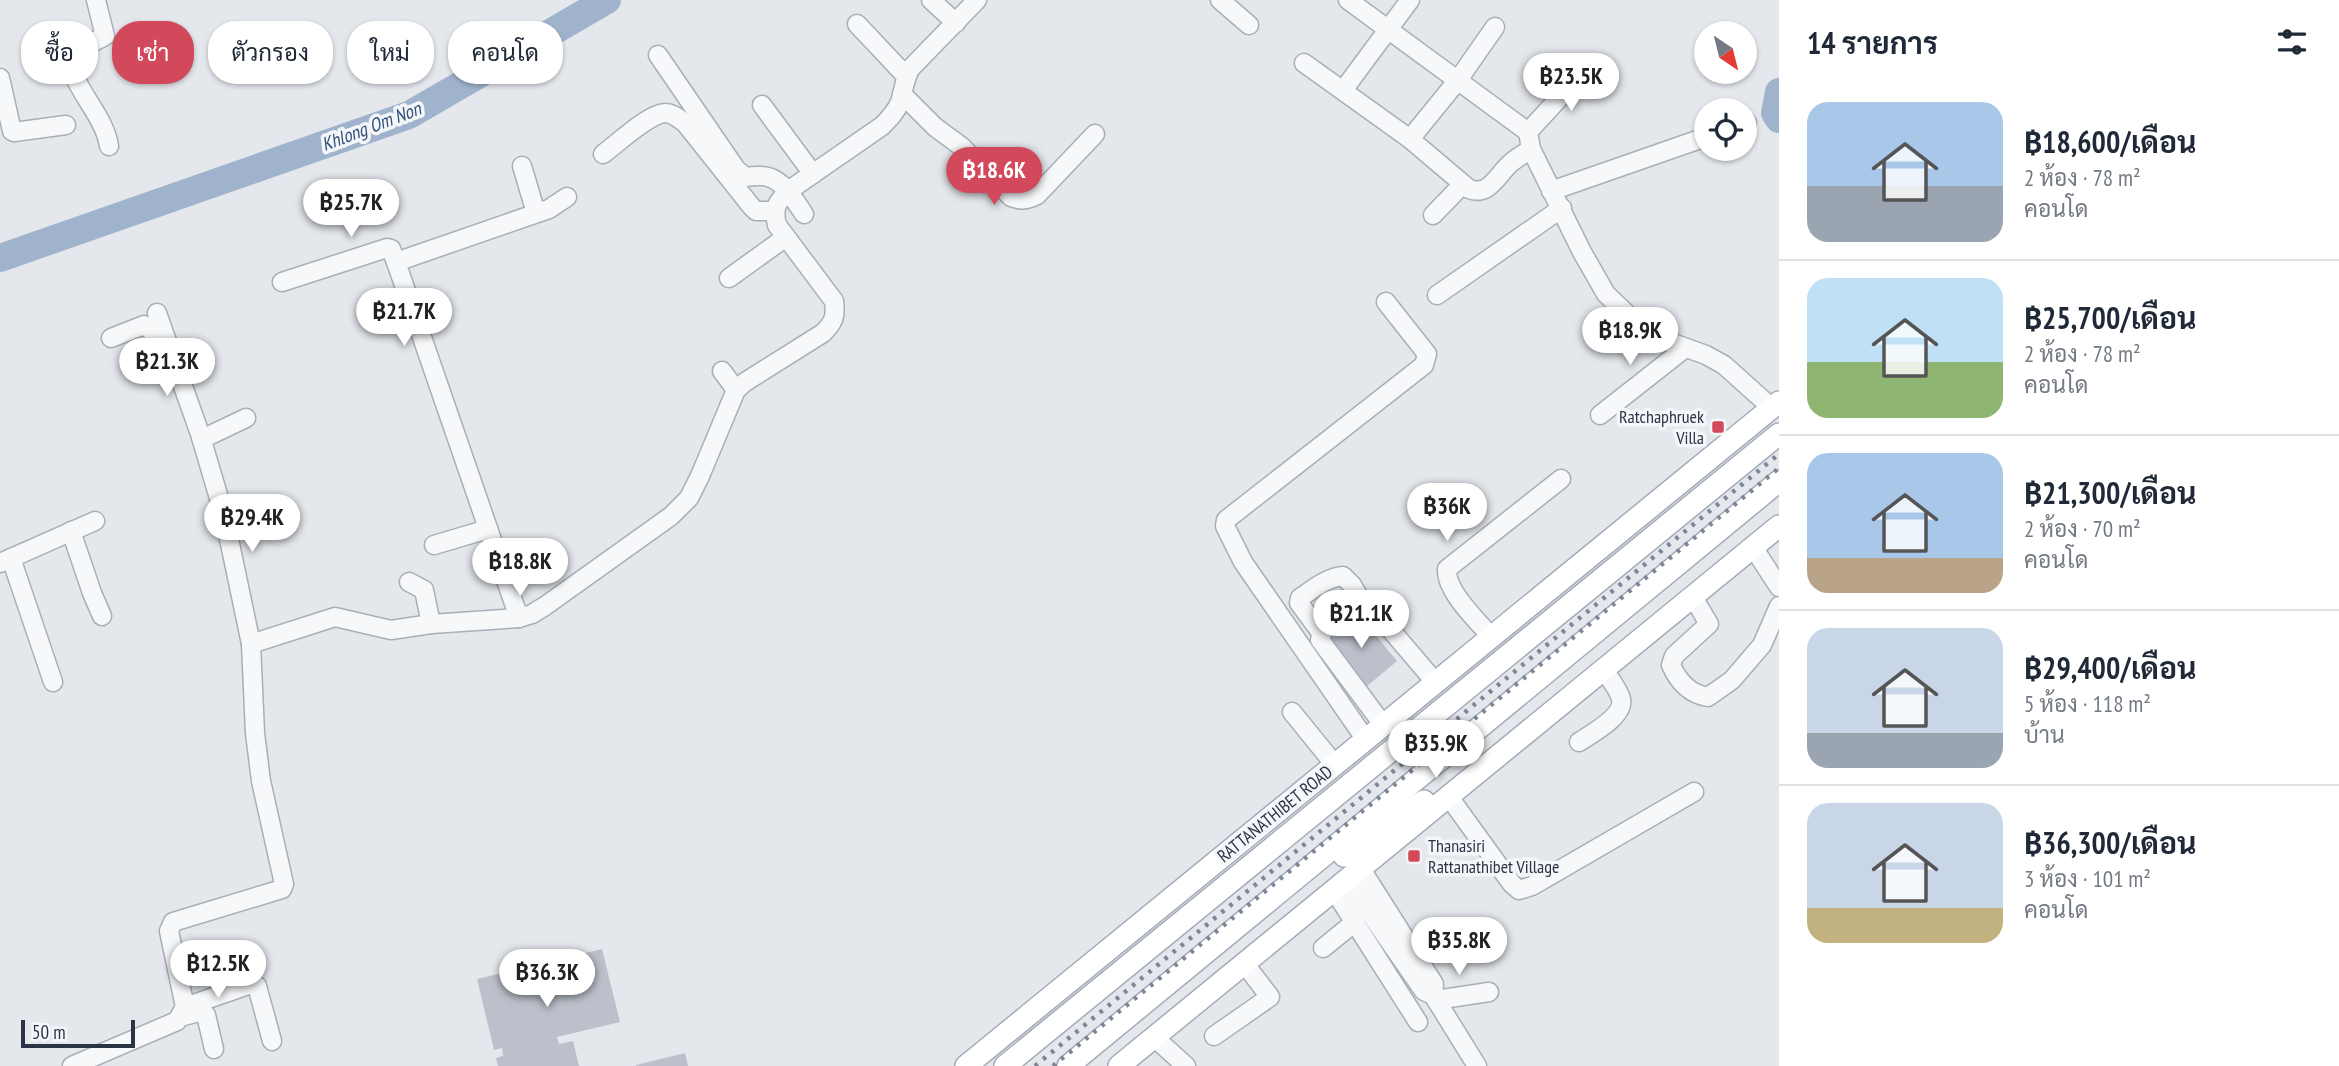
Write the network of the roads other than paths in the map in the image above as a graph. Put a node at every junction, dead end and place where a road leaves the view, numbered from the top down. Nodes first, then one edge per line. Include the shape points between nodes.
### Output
1 (96, 0) edge
2 (931, 0) edge
3 (977, 0) edge
4 (1220, 0) edge
5 (1348, 0) edge
6 (1410, 0) edge
7 (956, 23) junction
8 (857, 24) dead end
9 (1249, 25) dead end
10 (1495, 27) dead end
11 (1388, 29) junction
12 (659, 55) dead end
13 (1304, 63) dead end
14 (1586, 69) dead end
15 (0, 78) edge
16 (1458, 80) junction
17 (904, 85) junction
18 (1344, 89) junction
19 (762, 105) dead end
20 (66, 125) dead end
21 (1095, 134) dead end
22 (1410, 139) junction
23 (1530, 140) junction
24 (1694, 141) edge
25 (109, 146) dead end
26 (603, 154) dead end
27 (522, 166) dead end
28 (813, 174) junction
29 (1463, 184) junction
30 (788, 191) junction
31 (1551, 191) junction
32 (567, 197) dead end
33 (1562, 208) junction
34 (774, 211) junction
35 (536, 214) junction
36 (804, 214) dead end
37 (1433, 215) dead end
38 (786, 237) junction
39 (396, 262) junction
40 (729, 278) dead end
41 (282, 282) dead end
42 (1437, 295) dead end
43 (1385, 302) dead end
44 (157, 313) dead end
45 (111, 338) dead end
46 (1684, 349) junction
47 (722, 370) dead end
48 (736, 390) junction
49 (1776, 405) edge
50 (1600, 415) dead end
51 (246, 418) dead end
52 (1779, 434) edge
53 (201, 437) junction
54 (1561, 479) dead end
55 (1779, 481) edge
56 (95, 521) dead end
57 (1779, 526) edge
58 (488, 529) junction
59 (71, 531) junction
60 (434, 545) dead end
61 (1753, 547) junction
62 (6, 561) edge
63 (409, 582) dead end
64 (1779, 587) edge
65 (1693, 597) junction
66 (1362, 602) junction
67 (1779, 606) edge
68 (1521, 614) junction
69 (103, 615) dead end
70 (519, 618) junction
71 (430, 624) junction
72 (1322, 634) junction
73 (1492, 638) junction
74 (251, 644) junction
75 (1604, 670) junction
76 (52, 682) dead end
77 (1436, 683) junction
78 (1566, 702) junction
79 (1292, 712) dead end
80 (1384, 726) junction
81 (1366, 740) junction
82 (1580, 742) dead end
83 (1335, 765) junction
84 (1693, 792) dead end
85 (1449, 797) junction
86 (1347, 879) junction
87 (1194, 912) junction
88 (1355, 922) junction
89 (1219, 944) junction
90 (1323, 948) dead end
91 (1244, 963) junction
92 (1489, 992) dead end
93 (1435, 998) junction
94 (183, 1012) junction
95 (1418, 1022) dead end
96 (1214, 1036) dead end
97 (1155, 1038) junction
98 (272, 1041) dead end
99 (214, 1049) dead end
100 (72, 1066) edge
101 (966, 1066) edge
102 (1005, 1066) edge
103 (1068, 1066) edge
104 (1119, 1066) edge
105 (1186, 1066) edge
106 (1477, 1066) edge

1 - 25 street via 105,36 71,61
2 - 7 street
3 - 7 street
4 - 9 street
5 - 11 street
6 - 11 street
7 - 17 street via 920,58
8 - 17 street
10 - 16 street
11 - 16 street
11 - 18 street
12 - 30 street via 736,169 745,177 767,176
13 - 18 street
14 - 23 street
15 - 20 street via 12,131
16 - 22 street
16 - 23 street
17 - 21 street via 935,127 1019,200 1037,195
17 - 28 street via 894,114 882,126
18 - 22 street
19 - 28 street
22 - 29 street
23 - 29 street via 1488,189 1478,192
23 - 31 street
24 - 31 street
26 - 34 street via 653,116 672,114 685,123 751,206 757,211
27 - 35 street
28 - 30 street
29 - 37 street
30 - 34 street
30 - 36 street
31 - 33 street
32 - 35 street
33 - 42 street
33 - 46 street via 1606,294 1648,334
34 - 38 street
35 - 39 street
38 - 40 street
38 - 48 street via 834,301 834,323
39 - 41 street via 387,248
39 - 58 street
43 - 81 street via 1427,354 1424,365 1226,520 1225,526 1243,562
44 - 53 street
45 - 53 street via 149,327 184,412
46 - 49 street via 1724,365
46 - 50 street
47 - 48 street
48 - 70 street via 689,498 671,516 545,606
49 - 68 main road, RATTANATHIBET ROAD
51 - 53 street
52 - 87 main road, RATTANATHIBET ROAD
53 - 74 street via 224,515
54 - 73 street via 1447,569 1452,589
55 - 89 main road
56 - 59 street
57 - 61 main road
58 - 60 street
58 - 70 street
59 - 62 street
59 - 69 street
61 - 64 street
61 - 65 main road
62 - 76 street
63 - 71 street via 424,590
65 - 67 street via 1709,624 1674,656 1671,665 1678,679 1696,695 1708,697 1732,680 1762,645
65 - 75 main road
66 - 72 street via 1323,628
66 - 72 street via 1343,576 1300,598
66 - 77 street
68 - 73 main road, RATTANATHIBET ROAD
68 - 87 main road
70 - 71 street
71 - 74 street via 391,630 335,617
72 - 80 street via 1320,640
73 - 77 main road, RATTANATHIBET ROAD
74 - 94 street via 261,781 284,884 282,889 173,922 169,931
75 - 78 main road
75 - 82 street via 1622,706 1616,716
77 - 80 main road, RATTANATHIBET ROAD
78 - 85 main road
78 - 89 main road
79 - 83 street
80 - 81 main road, RATTANATHIBET ROAD
81 - 83 main road, RATTANATHIBET ROAD
83 - 101 main road, RATTANATHIBET ROAD
84 - 85 street via 1525,890 1512,884
85 - 86 main road
86 - 88 street
86 - 91 main road
86 - 93 street via 1434,984
87 - 102 main road, RATTANATHIBET ROAD
88 - 90 street
88 - 95 street
89 - 103 main road
91 - 96 street via 1270,997
91 - 97 main road
92 - 93 street
93 - 106 street
94 - 98 street via 251,984 257,986
94 - 99 street via 206,1015
94 - 100 street via 177,1021
97 - 104 main road
97 - 105 street

